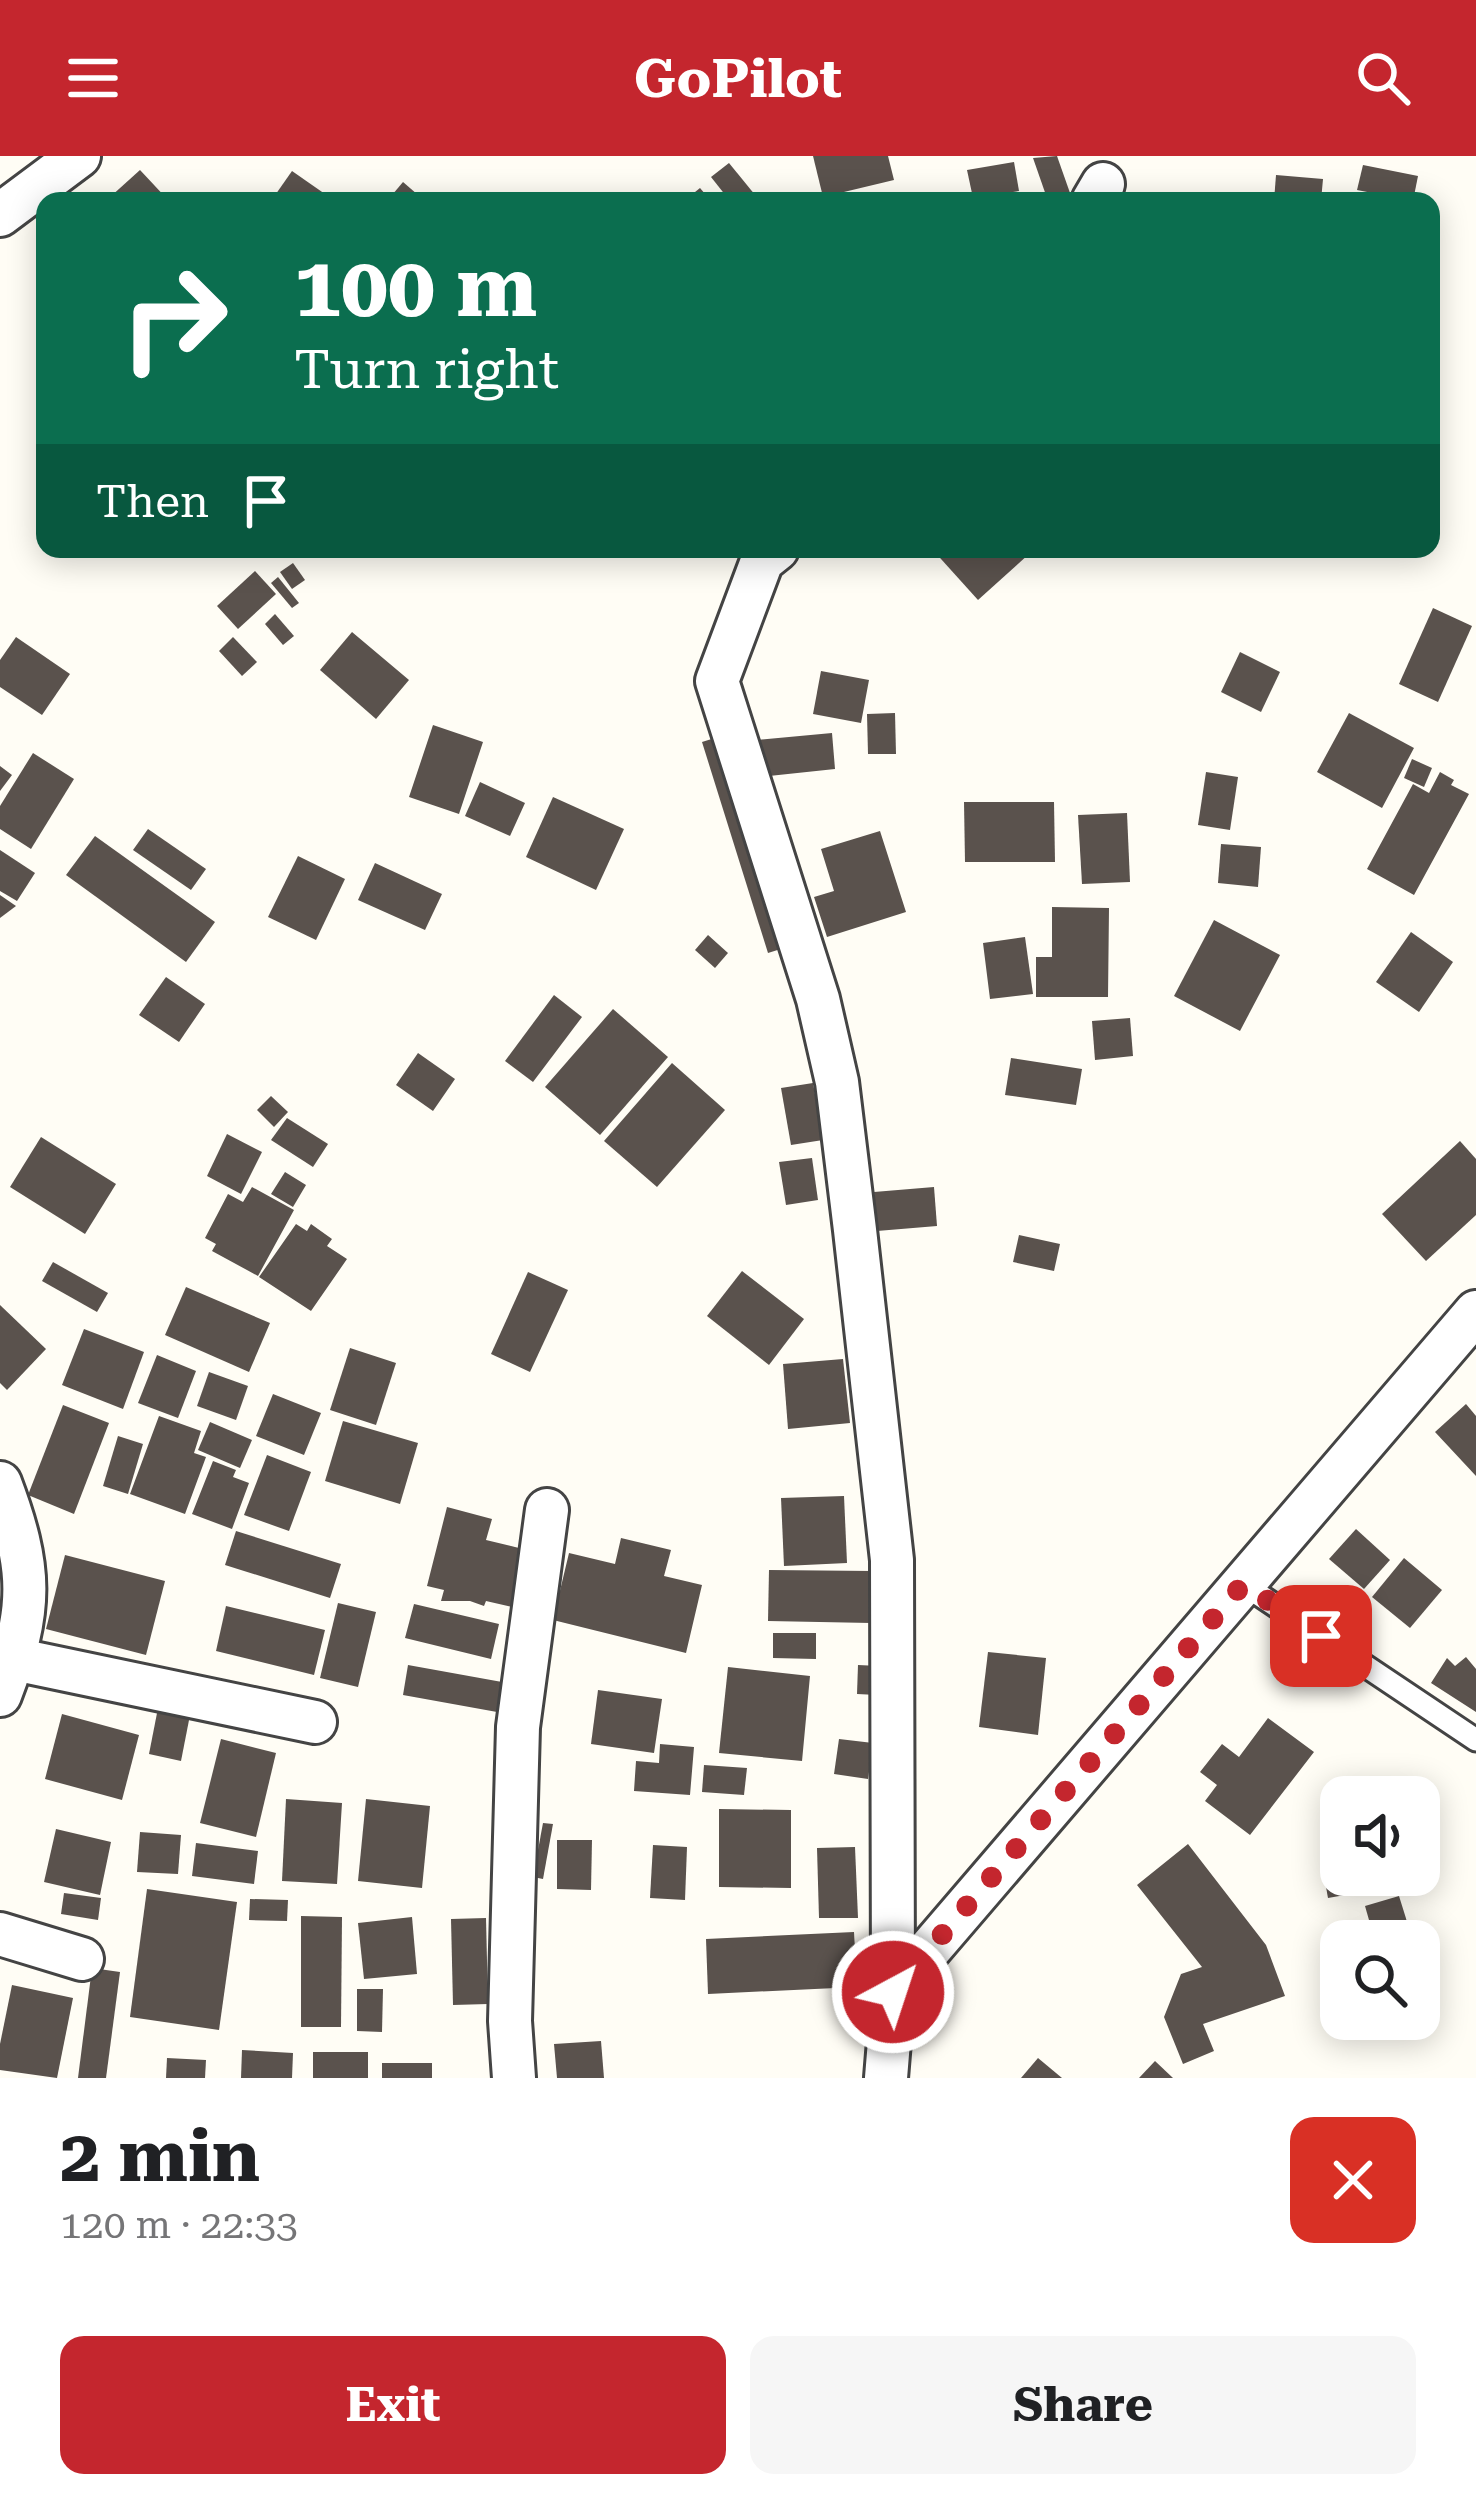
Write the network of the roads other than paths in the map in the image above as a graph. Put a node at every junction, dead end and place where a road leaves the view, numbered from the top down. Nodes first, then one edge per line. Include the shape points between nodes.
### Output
1 (79, 156) edge
2 (6, 202) edge
3 (766, 558) edge
4 (1476, 1312) edge
5 (0, 1483) edge
6 (547, 1510) dead end
7 (1243, 1584) junction
8 (7, 1677) edge
9 (315, 1722) dead end
10 (1476, 1740) edge
11 (0, 1934) edge
12 (82, 1959) dead end
13 (893, 1992) junction
14 (514, 2078) edge
15 (886, 2078) edge

1 - 2 street
3 - 13 street via 717,681 837,1082 892,1560
4 - 7 street
5 - 8 street via 20,1537 26,1601
6 - 14 street via 518,1727
7 - 10 lane
7 - 13 street
8 - 9 street
11 - 12 street
13 - 15 street

